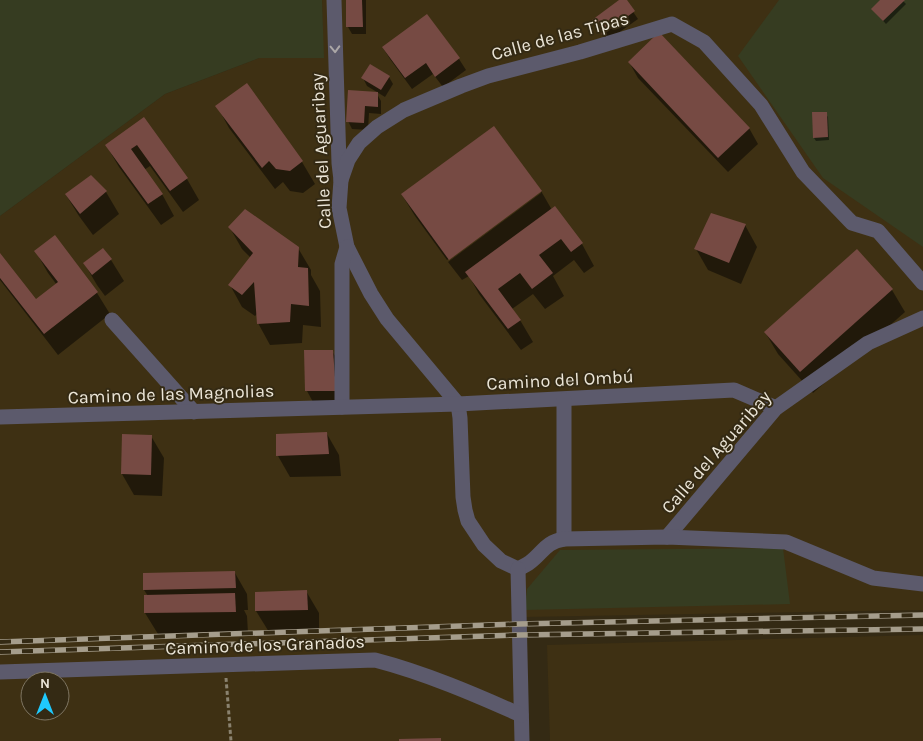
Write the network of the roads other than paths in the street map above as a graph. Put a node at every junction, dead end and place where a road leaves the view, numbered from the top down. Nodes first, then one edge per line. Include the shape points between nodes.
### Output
1 (334, 0) edge
2 (341, 180) junction
3 (347, 248) junction
4 (923, 283) edge
5 (923, 318) edge
6 (112, 320) dead end
7 (564, 400) junction
8 (458, 404) junction
9 (342, 407) junction
10 (776, 408) junction
11 (194, 412) junction
12 (0, 417) edge
13 (667, 537) junction
14 (564, 539) junction
15 (518, 569) junction
16 (923, 584) edge
17 (0, 672) edge
18 (521, 715) junction
19 (522, 741) edge

1 -> 2 lane, Calle del Aguaribay
2 - 3 lane, Calle del Aguaribay via 340,208
2 - 4 lane, Calle de las Tipas via 359,142 404,110 488,76 672,24 704,42 761,105 803,172 852,223 878,231
3 - 8 lane, Calle del Aguaribay via 387,319
3 - 9 lane via 342,264
5 - 10 lane, Calle del Aguaribay via 868,343
6 - 11 lane
7 - 8 lane, Camino del Ombú
7 - 10 lane, Camino del Ombú via 734,390
7 - 14 lane
8 - 9 lane, Camino del Ombú
8 - 15 lane via 464,510 484,545 500,561
9 - 11 lane, Camino de las Magnolias
10 - 13 lane, Calle del Aguaribay
11 - 12 lane, Camino de las Magnolias
13 - 14 lane
13 - 16 lane via 786,542 873,578
14 - 15 lane via 549,544
15 - 18 lane
17 - 18 lane, Camino de los Granados via 375,660 400,666
18 - 19 lane

